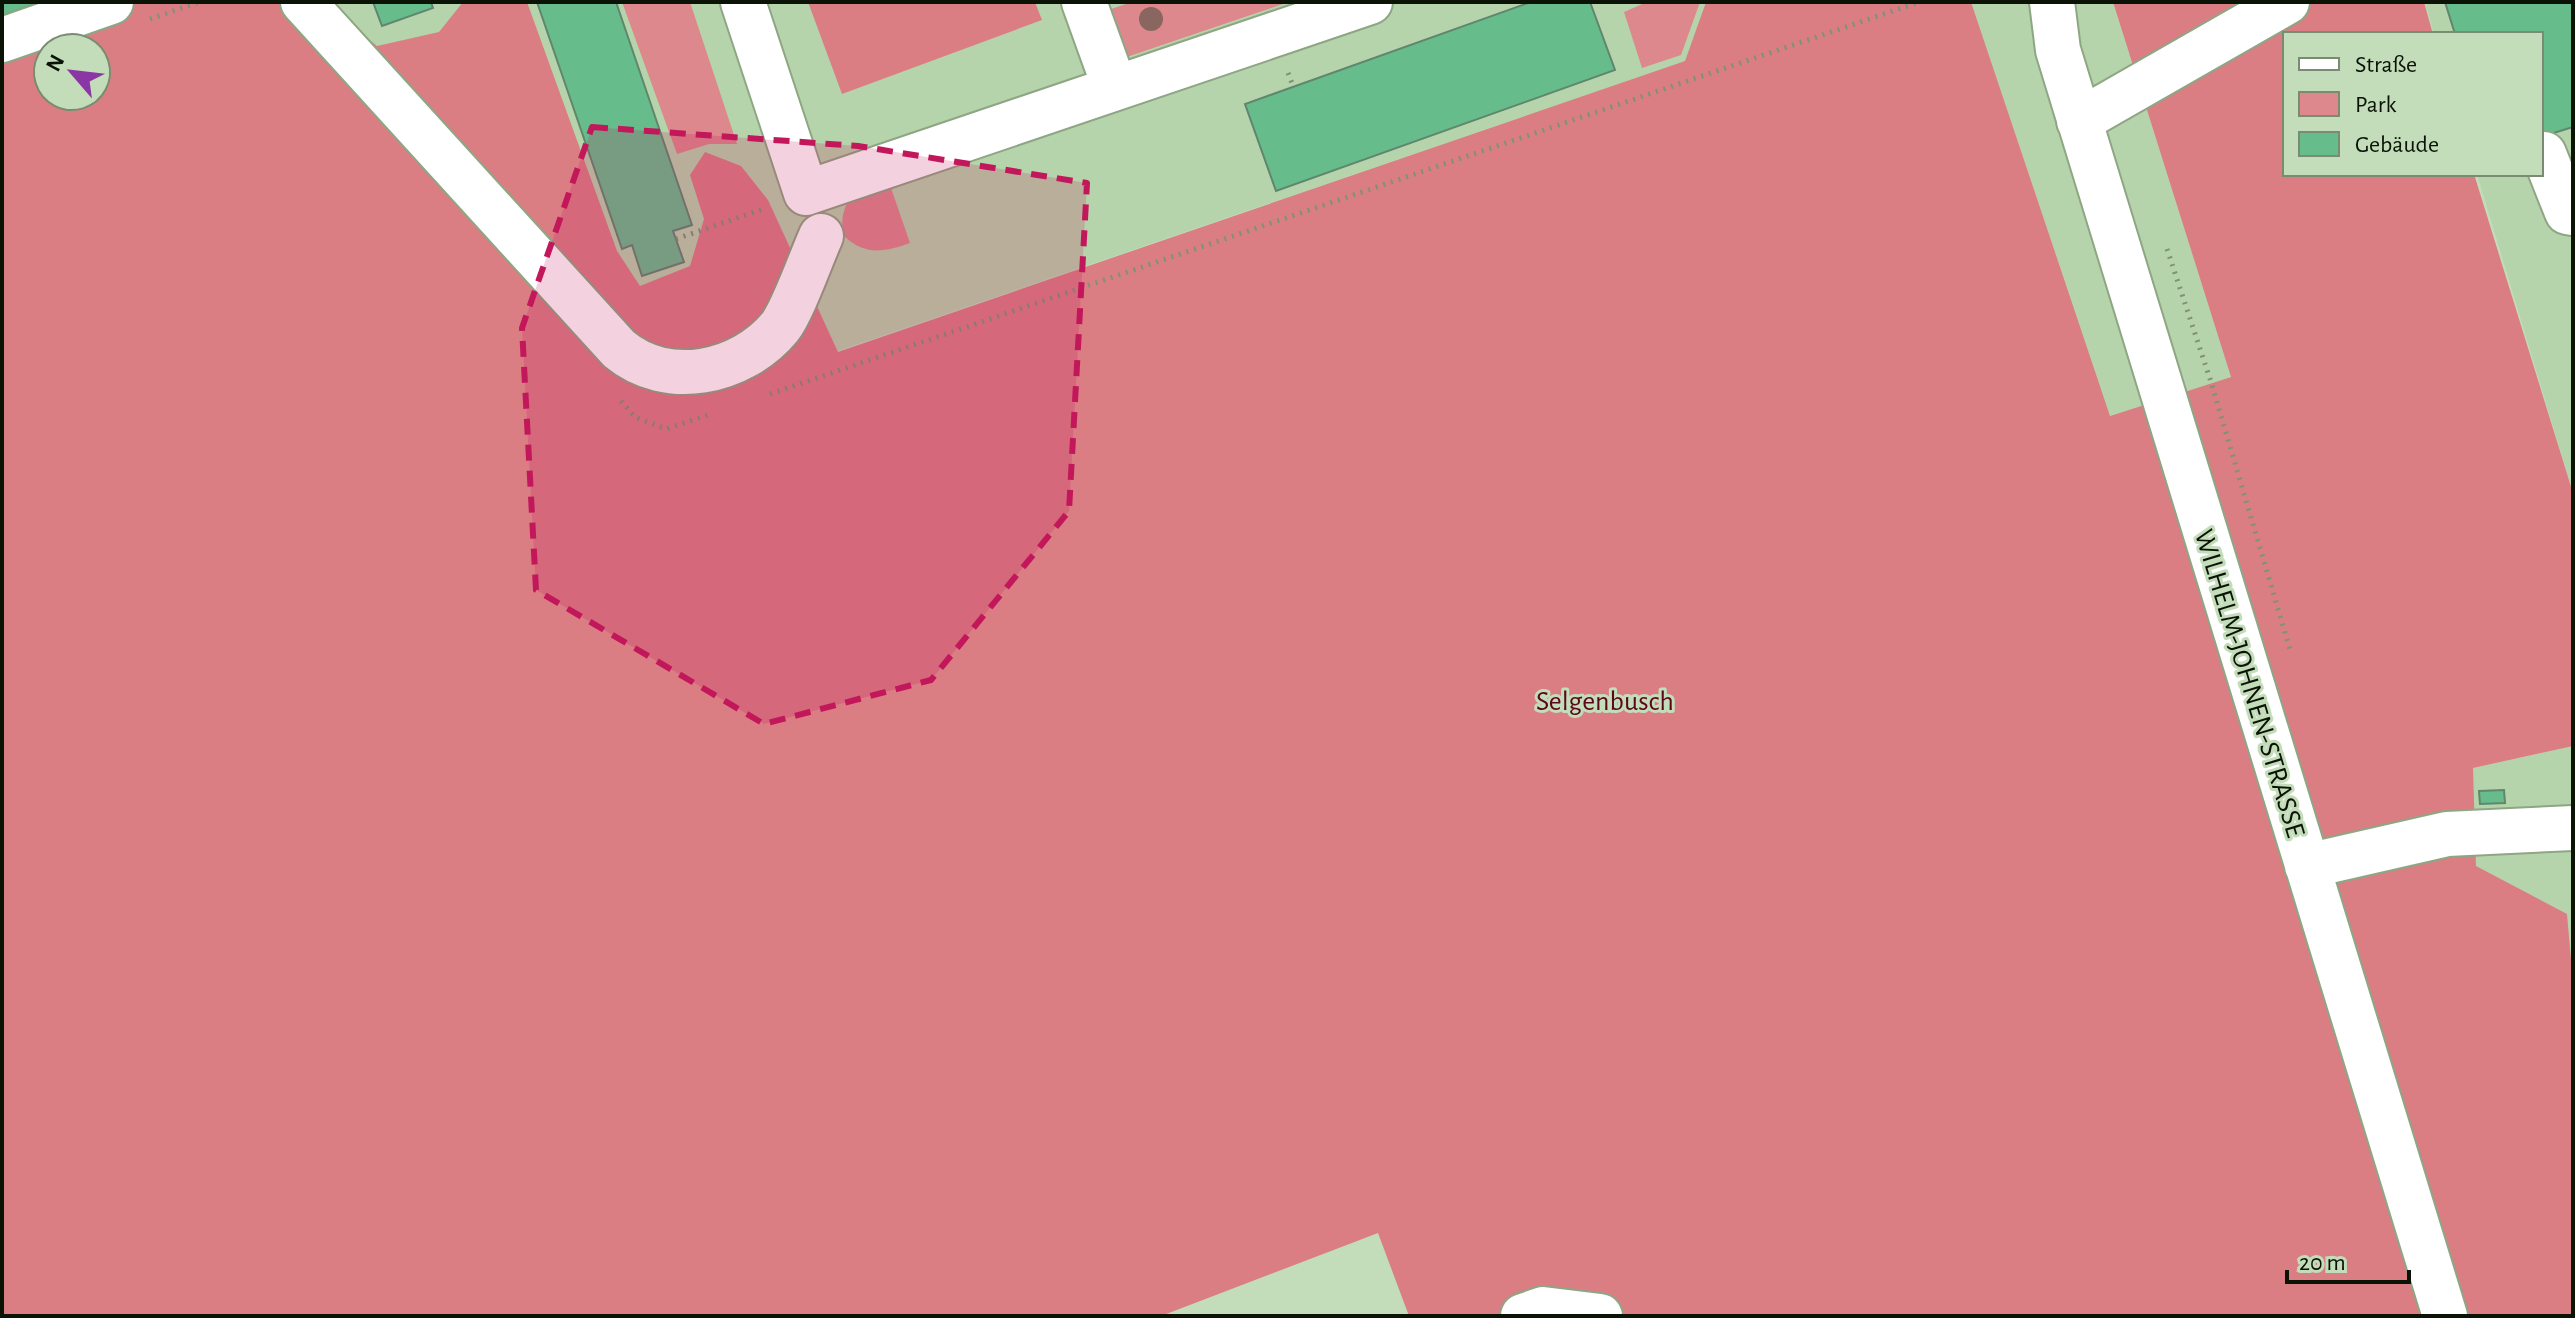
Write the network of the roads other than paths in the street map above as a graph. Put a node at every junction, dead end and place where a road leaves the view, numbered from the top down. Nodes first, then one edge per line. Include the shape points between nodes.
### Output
1 (111, 2) edge
2 (303, 2) edge
3 (743, 2) edge
4 (1084, 2) edge
5 (1370, 2) edge
6 (2031, 2) edge
7 (2052, 2) edge
8 (2287, 2) edge
9 (2, 40) edge
10 (2058, 50) junction
11 (1115, 88) junction
12 (2079, 121) junction
13 (2544, 154) dead end
14 (2573, 213) edge
15 (821, 236) dead end
16 (2573, 828) edge
17 (2307, 866) junction
18 (1523, 1316) edge
19 (1600, 1316) edge
20 (2445, 1316) edge

1 - 9 street
2 - 15 street via 634,361 696,373 738,361 759,347 782,325
3 - 11 street via 806,193
4 - 11 street
5 - 11 street
6 - 10 street, WILHELM-JOHNEN-STRASSE
7 - 10 street, WILHELM-JOHNEN-STRASSE
8 - 12 street
10 - 12 street, WILHELM-JOHNEN-STRASSE
12 - 17 street, WILHELM-JOHNEN-STRASSE
13 - 14 street via 2567,212
16 - 17 street via 2447,834
17 - 20 street, WILHELM-JOHNEN-STRASSE
18 - 19 street via 1543,1309

